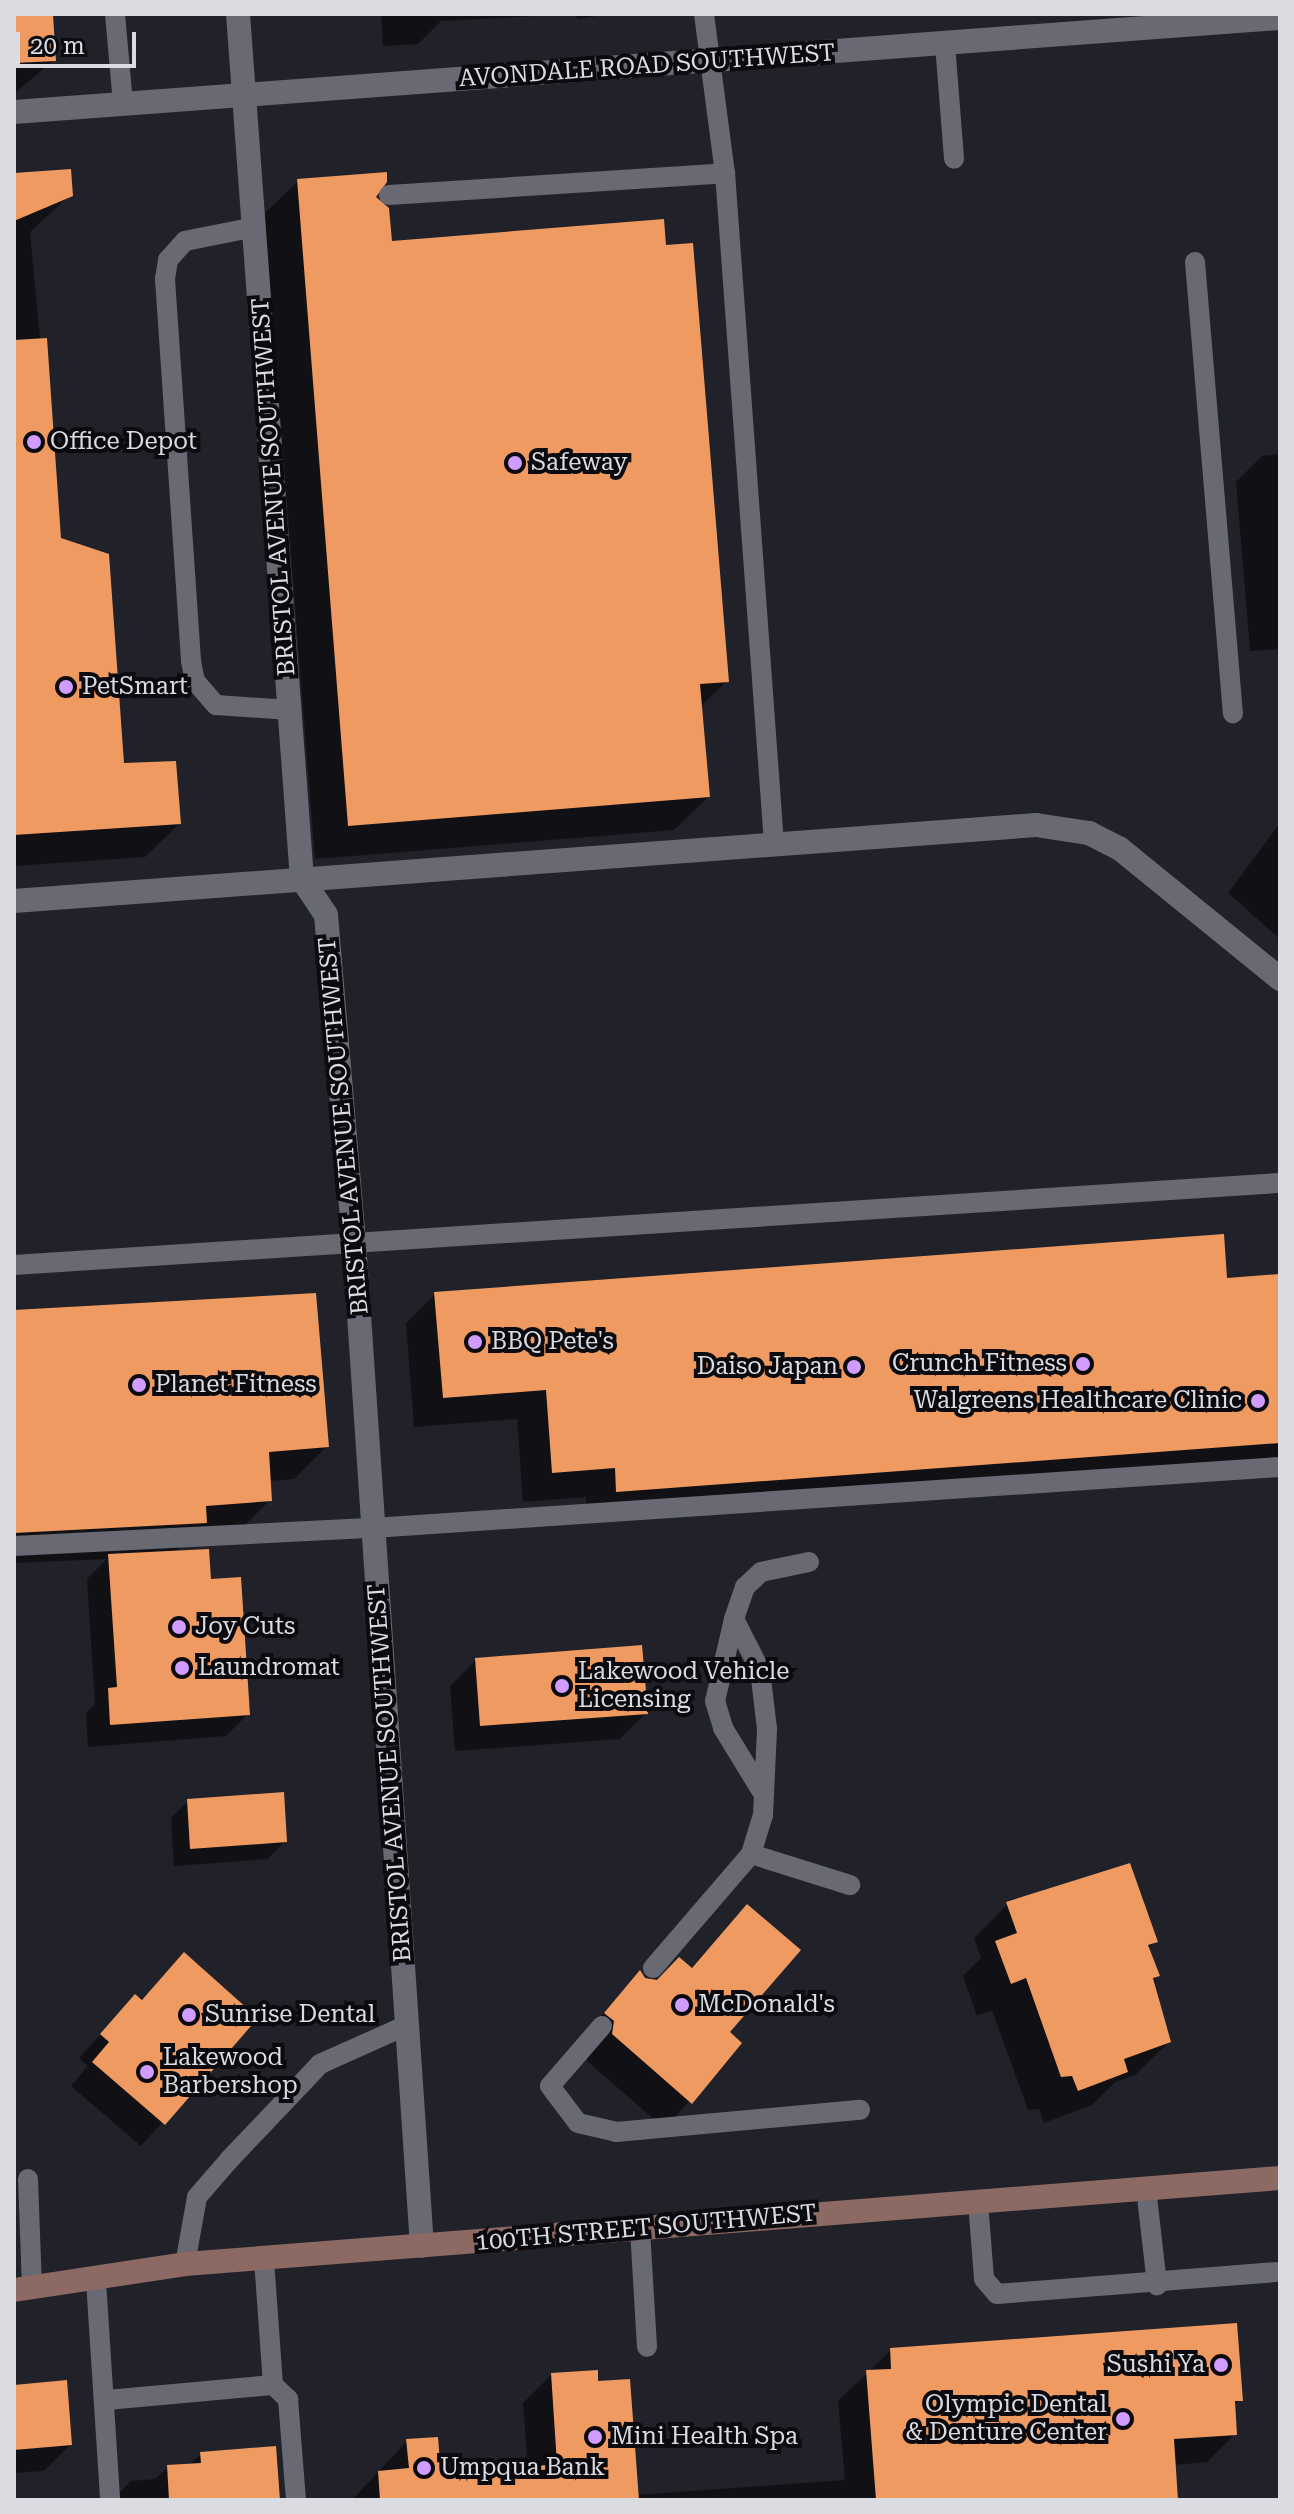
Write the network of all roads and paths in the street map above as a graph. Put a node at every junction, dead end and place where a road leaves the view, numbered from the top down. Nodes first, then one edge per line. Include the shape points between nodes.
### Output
1 (115, 14) edge
2 (238, 14) edge
3 (704, 14) edge
4 (1280, 18) edge
5 (945, 44) junction
6 (708, 63) junction
7 (245, 95) junction
8 (123, 104) junction
9 (14, 112) edge
10 (954, 159) dead end
11 (725, 173) junction
12 (389, 195) dead end
13 (255, 227) junction
14 (1195, 262) dead end
15 (290, 710) junction
16 (1233, 713) dead end
17 (774, 843) junction
18 (302, 879) junction
19 (14, 901) edge
20 (1280, 979) edge
21 (1280, 1183) edge
22 (354, 1241) junction
23 (14, 1265) edge
24 (1280, 1467) edge
25 (373, 1528) junction
26 (14, 1546) edge
27 (809, 1562) dead end
28 (734, 1619) junction
29 (761, 1790) junction
30 (751, 1854) junction
31 (850, 1885) dead end
32 (653, 1968) dead end
33 (407, 2025) junction
34 (602, 2026) dead end
35 (860, 2110) dead end
36 (1280, 2178) edge
37 (28, 2179) dead end
38 (1146, 2188) junction
39 (978, 2202) junction
40 (640, 2229) junction
41 (422, 2246) junction
42 (264, 2258) junction
43 (185, 2264) junction
44 (1275, 2272) dead end
45 (96, 2281) junction
46 (1157, 2285) junction
47 (23, 2289) edge
48 (647, 2347) dead end
49 (273, 2385) junction
50 (107, 2400) junction
51 (110, 2500) edge
52 (296, 2500) edge

1 - 8 lane
2 - 7 street, BRISTOL AVENUE SOUTHWEST
3 - 6 lane
4 - 5 street, AVONDALE ROAD SOUTHWEST
5 - 6 street, AVONDALE ROAD SOUTHWEST
5 - 10 lane
6 - 7 street, AVONDALE ROAD SOUTHWEST
6 - 11 lane
7 - 8 street, AVONDALE ROAD SOUTHWEST
7 - 13 street, BRISTOL AVENUE SOUTHWEST
8 - 9 street, AVONDALE ROAD SOUTHWEST
11 - 12 lane
11 - 17 lane
13 - 15 street, BRISTOL AVENUE SOUTHWEST
13 - 15 lane via 185,241 168,260 165,279 190,645 195,681 216,705
14 - 16 lane
15 - 18 street, BRISTOL AVENUE SOUTHWEST
17 - 18 street
17 - 20 street via 995,825 1089,833 1119,848
18 - 19 street
18 - 22 street, BRISTOL AVENUE SOUTHWEST via 326,915
21 - 22 lane
22 - 23 lane
22 - 25 street, BRISTOL AVENUE SOUTHWEST
24 - 25 lane
25 - 26 lane
25 - 33 street, BRISTOL AVENUE SOUTHWEST
27 - 28 lane via 761,1572 745,1587
28 - 29 lane via 760,1670 767,1729
28 - 29 lane via 715,1701 723,1728
29 - 30 lane via 763,1815
30 - 31 lane
30 - 32 lane
33 - 41 street, BRISTOL AVENUE SOUTHWEST
33 - 43 lane via 320,2064 239,2149 197,2197
34 - 35 lane via 550,2086 578,2123 616,2132
36 - 38 main road, 100TH STREET SOUTHWEST
37 - 47 lane
38 - 39 main road, 100TH STREET SOUTHWEST
38 - 46 lane
39 - 40 main road, 100TH STREET SOUTHWEST
39 - 46 lane via 984,2279 997,2294
40 - 41 main road, 100TH STREET SOUTHWEST
40 - 48 lane
41 - 42 main road, 100TH STREET SOUTHWEST
42 - 43 main road, 100TH STREET SOUTHWEST
42 - 49 lane
43 - 45 main road, 100TH STREET SOUTHWEST
44 - 46 lane
45 - 47 main road, 100TH STREET SOUTHWEST
45 - 50 lane
49 - 50 lane
49 - 52 lane via 288,2399
50 - 51 lane

